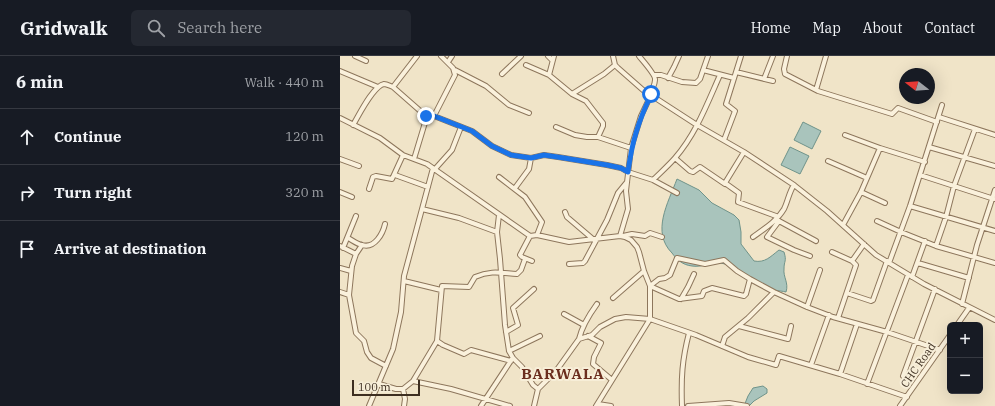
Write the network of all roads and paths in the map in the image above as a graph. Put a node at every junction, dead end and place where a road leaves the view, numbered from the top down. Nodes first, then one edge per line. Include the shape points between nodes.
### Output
1 (355, 56) edge
2 (416, 56) edge
3 (441, 56) edge
4 (452, 56) edge
5 (521, 56) edge
6 (548, 56) edge
7 (612, 56) edge
8 (639, 56) edge
9 (679, 56) edge
10 (708, 56) edge
11 (741, 56) edge
12 (772, 56) edge
13 (787, 56) edge
14 (826, 56) edge
15 (553, 58) edge
16 (366, 61) dead end
17 (448, 62) junction
18 (526, 65) dead end
19 (615, 65) junction
20 (455, 70) junction
21 (703, 70) junction
22 (340, 71) edge
23 (736, 72) junction
24 (502, 74) dead end
25 (549, 75) junction
26 (654, 75) junction
27 (720, 75) junction
28 (668, 78) junction
29 (734, 78) junction
30 (764, 79) junction
31 (772, 81) dead end
32 (378, 86) junction
33 (393, 87) junction
34 (816, 90) junction
35 (572, 94) junction
36 (651, 95) junction
37 (942, 105) dead end
38 (530, 113) dead end
39 (427, 116) junction
40 (434, 116) junction
41 (939, 117) junction
42 (340, 118) edge
43 (937, 122) junction
44 (353, 124) junction
45 (697, 125) junction
46 (461, 127) junction
47 (556, 128) dead end
48 (975, 129) junction
49 (845, 135) dead end
50 (995, 135) edge
51 (598, 137) junction
52 (724, 140) junction
53 (930, 147) junction
54 (631, 148) junction
55 (880, 148) junction
56 (744, 152) junction
57 (403, 154) junction
58 (965, 157) junction
59 (531, 158) junction
60 (675, 158) junction
61 (340, 159) edge
62 (414, 159) junction
63 (828, 161) dead end
64 (925, 162) junction
65 (359, 166) dead end
66 (995, 166) edge
67 (434, 168) junction
68 (628, 172) junction
69 (395, 175) junction
70 (920, 175) junction
71 (499, 177) dead end
72 (867, 178) junction
73 (653, 180) junction
74 (627, 182) junction
75 (725, 184) junction
76 (794, 185) junction
77 (954, 186) junction
78 (428, 187) junction
79 (515, 188) junction
80 (369, 189) dead end
81 (995, 190) edge
82 (340, 192) edge
83 (861, 192) junction
84 (677, 193) dead end
85 (352, 197) dead end
86 (994, 198) edge
87 (885, 203) dead end
88 (910, 206) junction
89 (422, 209) junction
90 (565, 212) dead end
91 (499, 215) junction
92 (356, 216) dead end
93 (946, 217) junction
94 (778, 220) junction
95 (877, 221) dead end
96 (385, 224) dead end
97 (843, 225) junction
98 (982, 228) junction
99 (995, 231) edge
100 (496, 232) junction
101 (901, 232) junction
102 (537, 235) junction
103 (530, 236) junction
104 (621, 236) junction
105 (662, 237) dead end
106 (753, 237) dead end
107 (348, 238) junction
108 (595, 240) junction
109 (816, 241) dead end
110 (925, 241) junction
111 (864, 244) junction
112 (362, 245) junction
113 (936, 246) junction
114 (341, 247) edge
115 (832, 252) dead end
116 (356, 254) junction
117 (810, 256) dead end
118 (975, 256) junction
119 (525, 259) junction
120 (532, 261) dead end
121 (852, 262) junction
122 (888, 262) junction
123 (918, 263) junction
124 (995, 263) edge
125 (569, 264) dead end
126 (340, 268) edge
127 (820, 270) dead end
128 (351, 271) junction
129 (501, 271) junction
130 (644, 271) junction
131 (694, 274) dead end
132 (910, 276) junction
133 (969, 278) junction
134 (750, 279) junction
135 (404, 281) junction
136 (650, 286) junction
137 (534, 289) dead end
138 (935, 289) junction
139 (441, 290) junction
140 (340, 292) edge
141 (774, 292) junction
142 (847, 293) junction
143 (349, 295) junction
144 (613, 298) dead end
145 (681, 299) junction
146 (597, 304) dead end
147 (962, 304) junction
148 (807, 307) junction
149 (969, 308) junction
150 (564, 314) dead end
151 (829, 315) junction
152 (838, 318) junction
153 (650, 319) junction
154 (995, 320) edge
155 (959, 322) edge
156 (857, 324) junction
157 (584, 325) junction
158 (739, 326) junction
159 (791, 326) dead end
160 (506, 332) junction
161 (887, 332) junction
162 (689, 333) junction
163 (540, 336) dead end
164 (588, 336) junction
165 (579, 339) junction
166 (947, 340) edge
167 (437, 341) junction
168 (915, 342) junction
169 (722, 346) junction
170 (940, 350) junction
171 (509, 351) junction
172 (512, 359) junction
173 (811, 365) junction
174 (386, 366) junction
175 (840, 374) junction
176 (903, 376) dead end
177 (612, 380) junction
178 (413, 381) junction
179 (379, 384) junction
180 (867, 384) junction
181 (403, 389) junction
182 (538, 389) junction
183 (907, 397) junction
184 (485, 399) junction
185 (597, 405) edge
186 (369, 406) edge
187 (404, 406) edge
188 (481, 406) edge
189 (510, 406) edge
190 (535, 406) edge
191 (611, 406) edge
192 (682, 406) edge
193 (688, 406) edge
194 (747, 406) edge
195 (900, 406) edge

1 - 16 street
2 - 33 street
3 - 17 street
4 - 17 street
5 - 24 street
6 - 15 street
7 - 19 street
8 - 26 street
9 - 28 street
10 - 21 street
11 - 23 street
12 - 30 street
13 - 34 street via 785,74
14 - 34 street
15 - 25 street
17 - 20 street
18 - 25 street
19 - 35 street
19 - 36 street
20 - 38 street via 486,86 509,105
20 - 40 street via 455,77
21 - 27 street
21 - 28 street via 696,83
22 - 32 street
23 - 29 street
23 - 30 street
25 - 35 street
26 - 28 street
26 - 36 street
27 - 29 street
27 - 45 street
29 - 52 street via 726,104 735,111
30 - 31 street
32 - 33 street via 387,84
32 - 44 street
33 - 39 street
34 - 43 street via 892,114 898,108
35 - 51 street via 587,103 603,123
36 - 45 street
36 - 54 street
37 - 41 street
39 - 40 street
39 - 62 street
40 - 46 street
41 - 43 street
41 - 48 street
42 - 44 street
43 - 53 street
44 - 57 street
45 - 52 street
45 - 60 street
46 - 59 street via 506,153
46 - 67 street via 454,148
47 - 51 street via 581,136
48 - 50 street
48 - 58 street
49 - 55 street
51 - 54 street
52 - 56 street
53 - 58 street
53 - 64 street
54 - 68 street
55 - 64 street
55 - 72 street
56 - 75 street
56 - 76 street
57 - 62 street
57 - 69 street
58 - 66 street
58 - 77 street
59 - 68 street via 544,155 607,165
59 - 79 street via 529,169
60 - 73 street
60 - 75 street via 690,171 693,172 700,167
61 - 65 street
62 - 67 street
63 - 72 street
64 - 70 street
67 - 78 street
67 - 91 street
68 - 73 street
68 - 74 street
69 - 78 street
69 - 80 street via 391,180 374,177
70 - 77 street
70 - 88 street
71 - 79 street
72 - 83 street
73 - 84 street
74 - 104 street via 628,209
74 - 108 street via 618,193
75 - 94 street via 739,193 739,202 776,216
76 - 94 street
76 - 97 street
77 - 86 street
77 - 93 street
78 - 89 street
79 - 102 street via 525,197 541,221 542,225
81 - 86 street
82 - 85 street
83 - 87 street
83 - 97 street
86 - 98 street
88 - 93 street
88 - 101 street
89 - 100 street via 459,218
89 - 135 street
90 - 108 street via 567,217
91 - 100 street
91 - 103 street
92 - 107 street
93 - 98 street
93 - 113 street
94 - 106 street
94 - 109 street
94 - 117 street via 767,237
95 - 101 street
96 - 112 street via 378,239 369,245
97 - 111 street
98 - 99 street
98 - 118 street
100 - 129 street
101 - 110 street
101 - 122 street
102 - 103 street
102 - 108 street via 569,242
103 - 119 street via 520,254
104 - 105 street via 645,236 651,233
104 - 108 street
104 - 130 street via 629,238 637,247
107 - 112 street
107 - 114 street
108 - 125 street via 585,262
110 - 113 street
110 - 123 street
111 - 121 street
111 - 122 street
112 - 116 street
113 - 118 street
114 - 116 street
115 - 121 street
116 - 128 street
118 - 124 street
118 - 133 street
119 - 120 street
119 - 129 street via 517,274
121 - 142 street via 856,267
122 - 132 street
122 - 142 street via 874,300
123 - 132 street
123 - 133 street
126 - 128 street
127 - 148 street
128 - 143 street
129 - 139 street via 487,272 475,277 469,287 443,286
129 - 160 street
130 - 136 street
130 - 144 street
131 - 145 street
132 - 138 street
132 - 161 street
133 - 147 street
134 - 136 street via 724,260 705,264 678,258 670,275
134 - 141 street
134 - 145 street via 744,296 712,288 704,291 702,296
135 - 139 street
135 - 174 street via 401,312 393,349
136 - 145 street
136 - 153 street
137 - 160 street via 513,308 518,325
138 - 147 street
138 - 168 street
139 - 167 street
140 - 143 street
141 - 148 street
141 - 158 street
142 - 152 street
143 - 174 street via 356,333 364,341 371,358
146 - 157 street
147 - 149 street
148 - 151 street
149 - 154 street
149 - 155 street
150 - 157 street
151 - 152 street
151 - 173 street
152 - 156 street
153 - 162 street
153 - 164 street via 615,319
153 - 177 street
156 - 161 street
156 - 175 street
157 - 165 street
158 - 159 street via 788,339
158 - 169 street via 725,336
160 - 171 street
161 - 168 street
161 - 180 street
162 - 169 street
162 - 192 street via 681,377
163 - 171 street
164 - 165 street
164 - 177 street via 601,343 593,364
165 - 182 street
166 - 170 street, CHC Road
167 - 172 street via 464,354 469,350
167 - 178 street
168 - 170 street
168 - 176 street
169 - 173 street via 776,365 779,356
170 - 183 street, CHC Road
171 - 172 street
172 - 182 street via 519,363
172 - 184 street
173 - 175 street
174 - 179 street
175 - 180 street
177 - 185 street
178 - 181 street
178 - 184 street
179 - 181 street
179 - 186 street
180 - 183 street
181 - 187 street
182 - 190 street
183 - 195 street, CHC Road
184 - 188 street
184 - 189 street
185 - 191 street
193 - 194 street via 729,403

